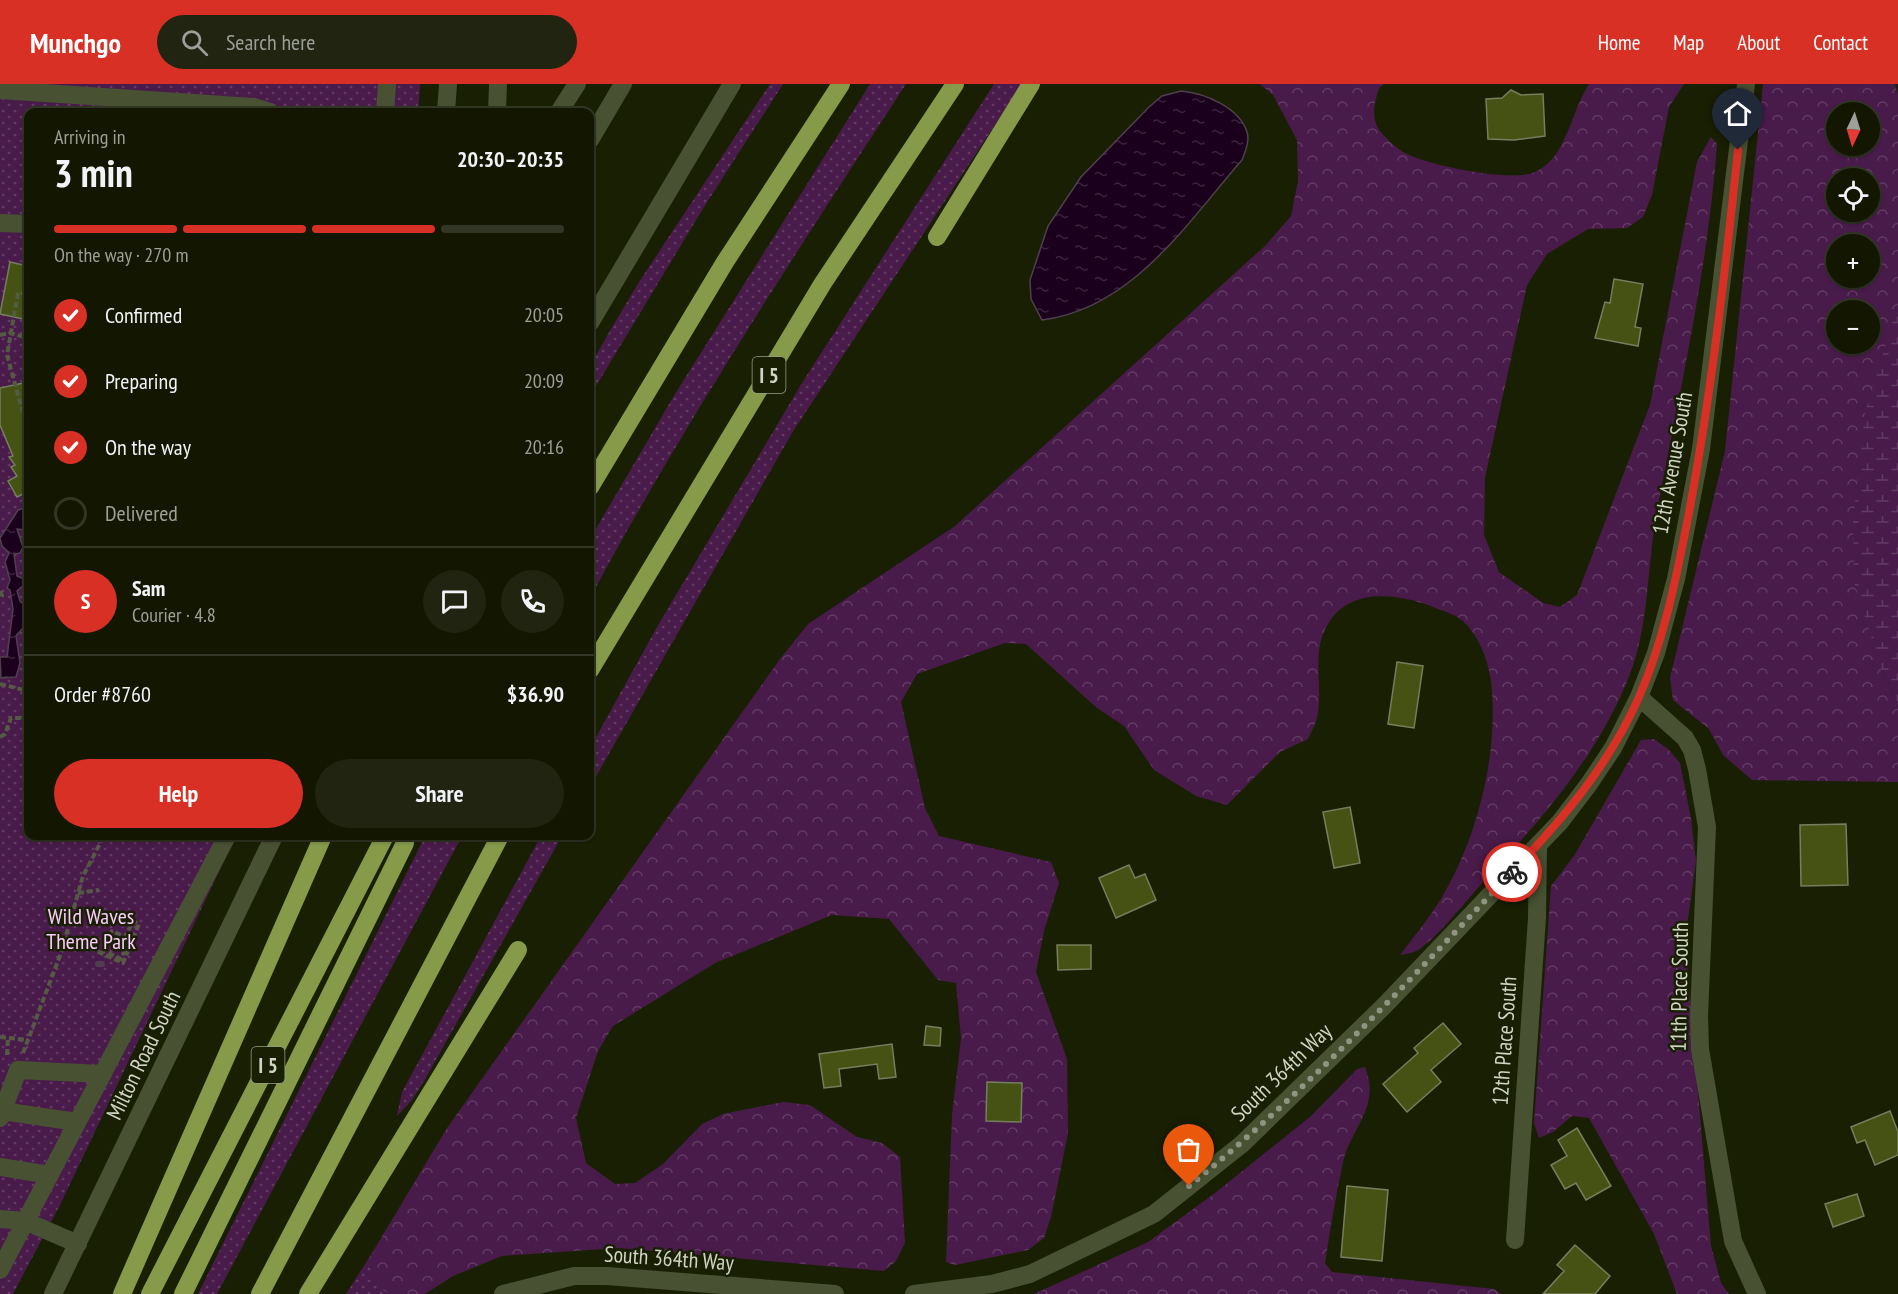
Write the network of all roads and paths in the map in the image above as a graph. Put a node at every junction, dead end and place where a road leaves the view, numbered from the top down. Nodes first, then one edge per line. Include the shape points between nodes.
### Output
1 (387, 84) edge
2 (448, 84) edge
3 (498, 84) edge
4 (577, 84) edge
5 (623, 84) edge
6 (732, 84) edge
7 (842, 84) edge
8 (955, 84) edge
9 (1031, 84) edge
10 (1746, 84) edge
11 (0, 90) edge
12 (256, 108) edge
13 (385, 108) edge
14 (446, 108) edge
15 (496, 108) edge
16 (562, 108) edge
17 (594, 133) edge
18 (0, 223) edge
19 (24, 224) edge
20 (937, 237) dead end
21 (18, 293) dead end
22 (594, 316) edge
23 (10, 333) junction
24 (0, 335) edge
25 (24, 337) edge
26 (24, 417) edge
27 (594, 480) edge
28 (0, 591) edge
29 (0, 598) edge
30 (594, 663) edge
31 (0, 684) edge
32 (24, 690) edge
33 (1639, 698) junction
34 (24, 718) edge
35 (0, 737) edge
36 (1560, 822) joint
37 (102, 840) edge
38 (225, 840) edge
39 (272, 840) edge
40 (320, 840) edge
41 (384, 840) edge
42 (405, 840) edge
43 (499, 840) edge
44 (1538, 845) junction
45 (99, 890) dead end
46 (78, 893) junction
47 (65, 937) junction
48 (121, 944) dead end
49 (518, 950) dead end
50 (0, 1037) edge
51 (28, 1040) junction
52 (22, 1053) dead end
53 (0, 1054) edge
54 (103, 1074) junction
55 (1, 1114) edge
56 (77, 1122) junction
57 (0, 1167) edge
58 (50, 1175) junction
59 (0, 1220) edge
60 (26, 1221) junction
61 (1515, 1240) dead end
62 (78, 1244) junction
63 (279, 1256) junction
64 (0, 1269) edge
65 (53, 1294) edge
66 (123, 1294) edge
67 (150, 1294) edge
68 (183, 1294) edge
69 (254, 1294) edge
70 (260, 1294) edge
71 (308, 1294) edge
72 (503, 1294) edge
73 (835, 1294) edge
74 (914, 1294) edge
75 (1757, 1294) edge

1 - 13 street
2 - 14 street
3 - 15 street
4 - 16 street
5 - 17 street
6 - 22 street
7 - 27 highway via 725,262
8 - 30 highway, I 5 via 823,283
9 - 20 highway
10 - 33 street, 12th Avenue South via 1701,449 1669,607
11 - 12 street
18 - 19 street
21 - 23 path
23 - 24 path
23 - 25 path
23 - 26 path via 7,355
28 - 29 path
31 - 32 path
33 - 36 street, 12th Avenue South via 1613,748
33 - 75 street, 11th Place South via 1685,738 1697,770 1707,827 1700,1049 1733,1241
34 - 35 path via 11,718
36 - 44 street, South 364th Way
37 - 46 path
38 - 54 street
39 - 62 street, Milton Road South
40 - 66 highway
41 - 67 highway, I 5
42 - 68 highway, I 5
43 - 63 highway
44 - 61 street, 12th Place South via 1537,918
44 - 74 street, South 364th Way via 1384,1006 1242,1144 1154,1214 1030,1274 992,1284
45 - 46 path
46 - 47 path
47 - 48 path via 123,963 139,924 133,921 125,937 112,931 104,951 121,959 128,942 123,940
47 - 51 path
49 - 71 highway
50 - 51 path, bridge
50 - 53 path, bridge via 8,1037 7,1055
51 - 52 path
54 - 55 street via 18,1070
54 - 56 street
55 - 56 street
56 - 58 street
57 - 58 street
58 - 60 street
59 - 60 street
60 - 62 street
60 - 64 street
62 - 65 street, Milton Road South
63 - 69 highway
63 - 70 highway
72 - 73 street, South 364th Way via 574,1276

